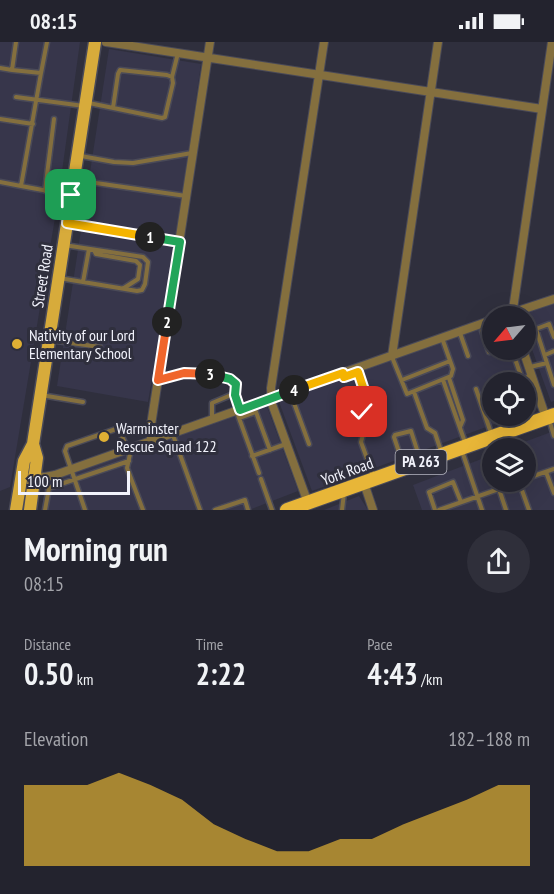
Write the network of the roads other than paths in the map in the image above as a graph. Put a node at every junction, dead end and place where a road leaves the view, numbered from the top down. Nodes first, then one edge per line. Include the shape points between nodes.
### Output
1 (16, 42) edge
2 (47, 42) edge
3 (95, 42) edge
4 (106, 42) edge
5 (210, 42) edge
6 (324, 42) edge
7 (438, 42) edge
8 (552, 42) edge
9 (178, 53) junction
10 (208, 57) junction
11 (0, 68) edge
12 (12, 70) junction
13 (41, 74) junction
14 (319, 75) junction
15 (172, 77) junction
16 (430, 92) junction
17 (16, 97) dead end
18 (36, 100) junction
19 (85, 104) junction
20 (113, 108) junction
21 (542, 109) junction
22 (0, 119) edge
23 (54, 119) dead end
24 (33, 124) junction
25 (193, 153) junction
26 (77, 156) junction
27 (74, 179) junction
28 (0, 182) edge
29 (21, 186) junction
30 (45, 191) junction
31 (71, 195) junction
32 (187, 196) junction
33 (67, 223) junction
34 (180, 242) junction
35 (64, 245) junction
36 (91, 249) junction
37 (59, 278) junction
38 (83, 282) junction
39 (124, 288) junction
40 (554, 298) edge
41 (510, 306) edge
42 (534, 306) edge
43 (482, 324) edge
44 (459, 332) junction
45 (554, 337) edge
46 (442, 338) junction
47 (49, 340) junction
48 (100, 347) dead end
49 (554, 351) edge
50 (545, 355) junction
51 (392, 356) junction
52 (468, 356) dead end
53 (526, 360) edge
54 (450, 361) junction
55 (547, 363) junction
56 (530, 372) joint
57 (343, 373) junction
58 (449, 378) junction
59 (158, 380) junction
60 (402, 380) junction
61 (443, 380) junction
62 (536, 385) edge
63 (554, 385) edge
64 (476, 389) dead end
65 (290, 392) junction
66 (414, 392) junction
67 (41, 395) junction
68 (235, 395) junction
69 (272, 398) junction
70 (82, 402) dead end
71 (255, 408) junction
72 (239, 414) junction
73 (550, 416) edge
74 (212, 419) junction
75 (460, 427) junction
76 (172, 433) junction
77 (554, 436) edge
78 (492, 437) junction
79 (151, 441) junction
80 (286, 443) junction
81 (309, 444) dead end
82 (464, 447) junction
83 (128, 449) junction
84 (270, 450) junction
85 (442, 455) junction
86 (252, 456) junction
87 (129, 461) junction
88 (421, 462) junction
89 (404, 468) junction
90 (71, 469) junction
91 (554, 469) edge
92 (546, 472) junction
93 (258, 473) dead end
94 (536, 475) edge
95 (28, 476) junction
96 (261, 479) dead end
97 (75, 480) junction
98 (369, 481) junction
99 (344, 490) junction
100 (489, 492) edge
101 (499, 492) edge
102 (523, 492) edge
103 (554, 493) edge
104 (478, 496) junction
105 (460, 502) junction
106 (310, 508) edge
107 (16, 510) edge
108 (30, 510) edge
109 (45, 510) edge
110 (85, 510) edge
111 (143, 510) edge
112 (200, 510) edge
113 (215, 510) edge
114 (248, 510) edge
115 (272, 510) edge
116 (287, 510) edge
117 (342, 510) edge
118 (373, 510) edge
119 (437, 510) edge
120 (482, 510) edge
121 (506, 510) edge
122 (529, 510) edge

1 - 12 lane
2 - 13 lane
3 - 19 main road, Street Road
4 - 9 street
5 - 10 street
6 - 14 street
7 - 16 street
8 - 21 street
9 - 10 street
9 - 15 lane
10 - 14 street
10 - 25 street
11 - 12 lane
12 - 13 lane
13 - 18 lane
14 - 16 street
14 - 69 street
15 - 20 lane via 120,70
15 - 20 lane via 165,117
16 - 21 street
16 - 51 street
17 - 18 lane
18 - 19 lane
18 - 24 lane
19 - 20 lane
19 - 26 main road, Street Road
21 - 41 street
22 - 24 lane
23 - 30 lane
24 - 29 lane
25 - 26 lane via 133,163
25 - 32 street
26 - 27 main road, Street Road
27 - 31 main road, Street Road
27 - 32 lane
28 - 29 lane
29 - 30 lane
30 - 31 lane
31 - 33 main road, Street Road
32 - 34 street
33 - 34 lane
33 - 35 main road, Street Road
34 - 59 street
35 - 36 lane
35 - 37 main road, Street Road
36 - 38 lane
36 - 39 lane via 96,254 140,265 138,279
36 - 39 lane via 146,259 144,288
37 - 38 lane
37 - 47 main road, Street Road
38 - 39 lane
40 - 42 street
43 - 44 street
44 - 46 street
44 - 52 lane
45 - 50 lane via 549,324 536,329
46 - 51 street
46 - 54 lane
47 - 48 lane
47 - 67 main road, Street Road
49 - 50 lane
50 - 55 lane
51 - 57 street
51 - 60 lane
53 - 56 street
54 - 58 lane via 453,373
54 - 60 lane
55 - 56 lane
55 - 63 lane
57 - 65 street
57 - 98 lane via 344,377 358,372 368,402 362,412 365,427 361,442
58 - 61 lane
58 - 75 lane via 463,420
59 - 68 lane via 204,372 230,379 236,384
59 - 79 street
60 - 66 lane via 407,394
61 - 66 lane
61 - 75 lane
62 - 73 street
64 - 78 lane
65 - 69 street
65 - 81 lane
66 - 85 lane
67 - 70 lane
67 - 95 main road, Street Road via 33,444 26,453
68 - 72 lane
68 - 74 lane via 212,403
69 - 71 street
69 - 80 street
71 - 72 street
71 - 84 lane
72 - 74 street
72 - 86 lane
73 - 77 lane
73 - 78 highway, York Road / PA 263
74 - 76 street
75 - 82 lane
76 - 79 street
76 - 112 lane
78 - 82 highway, York Road / PA 263
79 - 83 street
80 - 84 lane
80 - 106 street
82 - 85 highway, York Road / PA 263
82 - 104 lane
83 - 87 lane
83 - 90 street
83 - 90 lane via 116,429 67,447
84 - 86 lane
85 - 88 highway, York Road / PA 263
86 - 93 lane
87 - 97 lane
87 - 111 lane via 127,468
88 - 89 highway, York Road / PA 263
88 - 89 lane via 408,430 394,437
89 - 98 highway, York Road / PA 263
90 - 95 street via 50,476
90 - 97 lane
91 - 92 lane
92 - 94 lane
92 - 103 lane
95 - 107 main road, Street Road
95 - 108 main road, Street Road
96 - 115 lane
97 - 109 lane via 50,489
97 - 110 lane
98 - 99 highway, York Road / PA 263
98 - 118 street
99 - 106 highway, York Road / PA 263
99 - 117 lane
100 - 104 lane
101 - 121 lane
102 - 122 lane
104 - 105 lane
104 - 120 lane
105 - 119 lane
105 - 119 lane via 453,482 429,492
106 - 116 highway, York Road / PA 263
113 - 114 lane via 245,500

